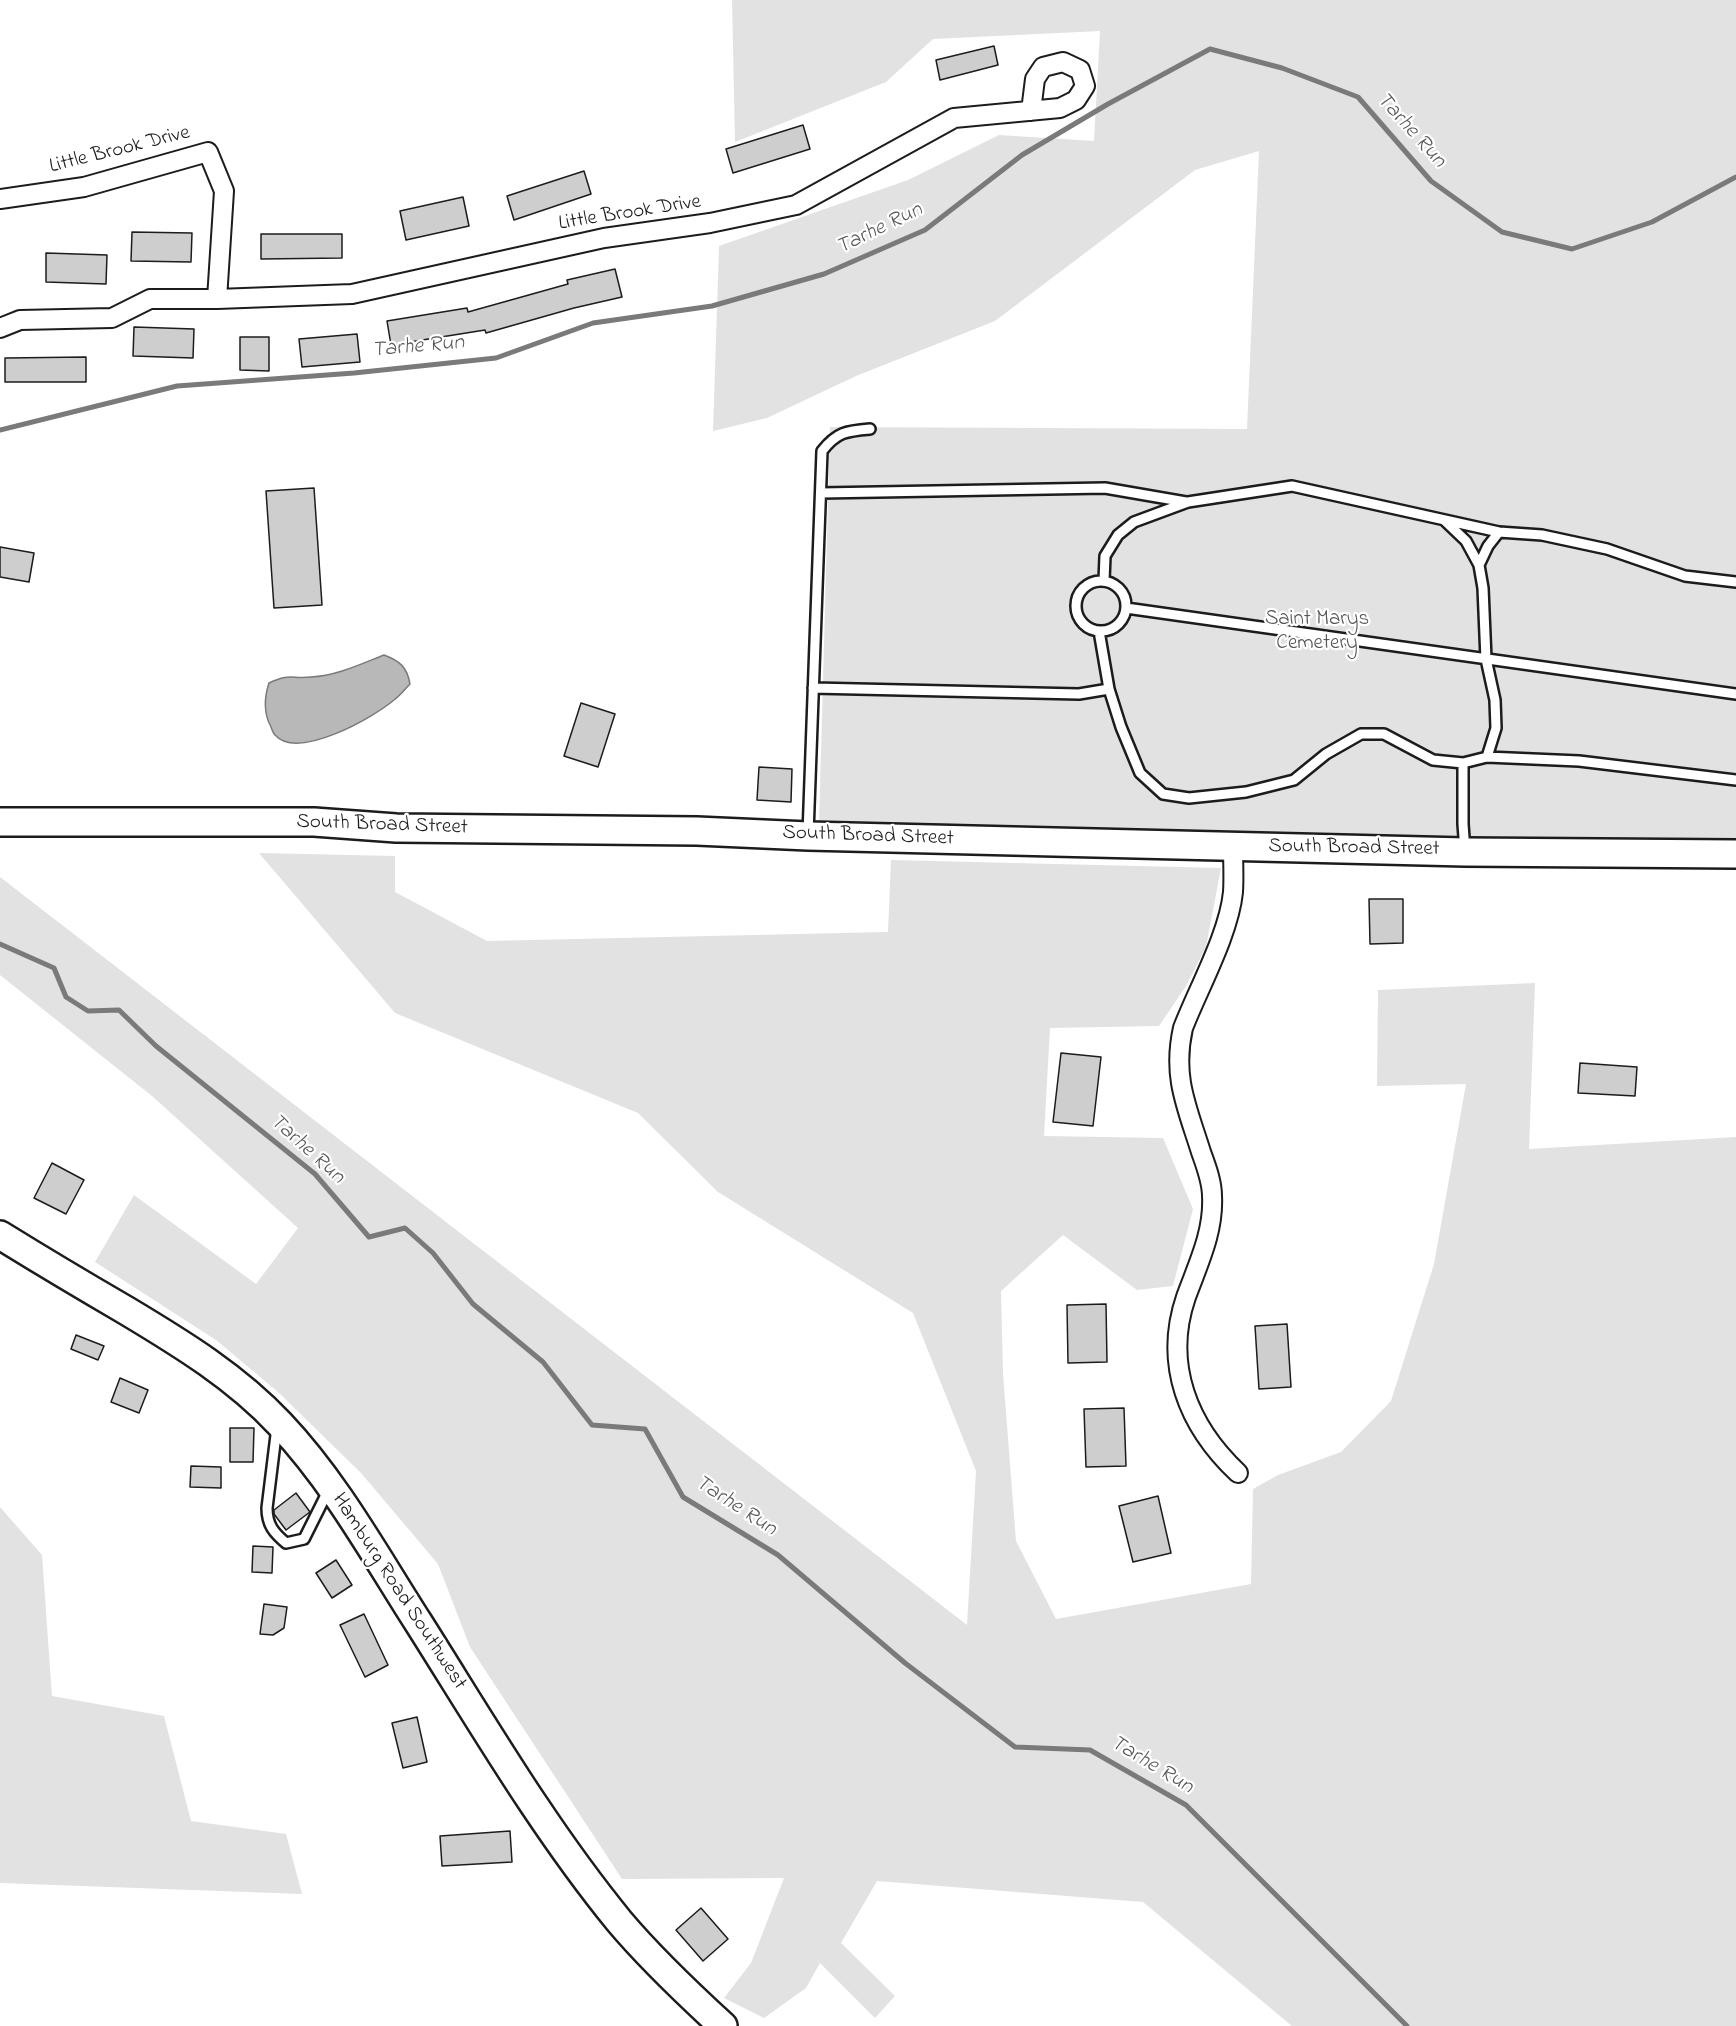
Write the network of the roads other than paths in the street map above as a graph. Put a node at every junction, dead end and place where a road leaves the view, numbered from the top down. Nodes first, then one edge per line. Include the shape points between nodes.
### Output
1 (1031, 111) dead end
2 (0, 199) edge
3 (216, 299) junction
4 (0, 328) edge
5 (870, 429) dead end
6 (821, 493) junction
7 (1188, 502) junction
8 (1444, 520) junction
9 (1499, 532) junction
10 (1479, 565) junction
11 (1104, 581) junction
12 (1736, 582) edge
13 (1126, 608) junction
14 (1099, 631) junction
15 (1486, 659) junction
16 (813, 688) junction
17 (1109, 689) junction
18 (1736, 694) edge
19 (1487, 757) junction
20 (1463, 763) junction
21 (1736, 780) edge
22 (0, 822) edge
23 (808, 836) junction
24 (1233, 846) junction
25 (1465, 852) junction
26 (1736, 854) edge
27 (0, 1235) edge
28 (278, 1421) junction
29 (1238, 1473) dead end
30 (330, 1487) junction
31 (723, 2026) edge

1 - 3 street, Little Brook Drive via 954,118 796,205 710,224 604,238 352,294
2 - 3 street, Little Brook Drive via 84,187 208,152 224,191
3 - 4 street, Little Brook Drive via 150,299 112,318 20,320
5 - 6 lane via 847,431 832,439 822,451
6 - 7 lane via 1105,488
6 - 16 lane
7 - 8 lane via 1292,486
7 - 11 lane via 1134,522 1118,535 1105,556
8 - 9 lane
8 - 10 lane via 1466,541
9 - 10 lane
9 - 12 lane via 1607,549 1685,576
10 - 15 lane via 1484,588
11 - 13 lane via 1121,590
11 - 14 lane via 1086,586 1077,603 1082,622
13 - 14 lane via 1117,625
13 - 15 lane
14 - 17 lane
15 - 18 lane
15 - 19 lane via 1495,700 1496,728
16 - 17 lane via 1079,694
16 - 23 lane
17 - 20 lane via 1140,773 1163,794 1189,798 1246,792 1294,780 1326,754 1361,734 1384,734 1433,760
19 - 20 lane
19 - 21 lane via 1579,761
20 - 25 lane
22 - 23 street, South Broad Street via 314,822 396,828
23 - 24 street, South Broad Street
24 - 25 street, South Broad Street
24 - 29 street via 1229,912 1180,1042 1178,1068 1183,1096 1212,1196 1205,1246 1179,1319 1176,1342 1178,1366 1192,1413 1219,1455
25 - 26 street, South Broad Street
27 - 28 street, Hamburg Road Southwest via 223,1372
28 - 30 street, Hamburg Road Southwest
28 - 30 lane via 267,1508 273,1533 286,1543 304,1539
30 - 31 street, Hamburg Road Southwest via 570,1856 651,1957

